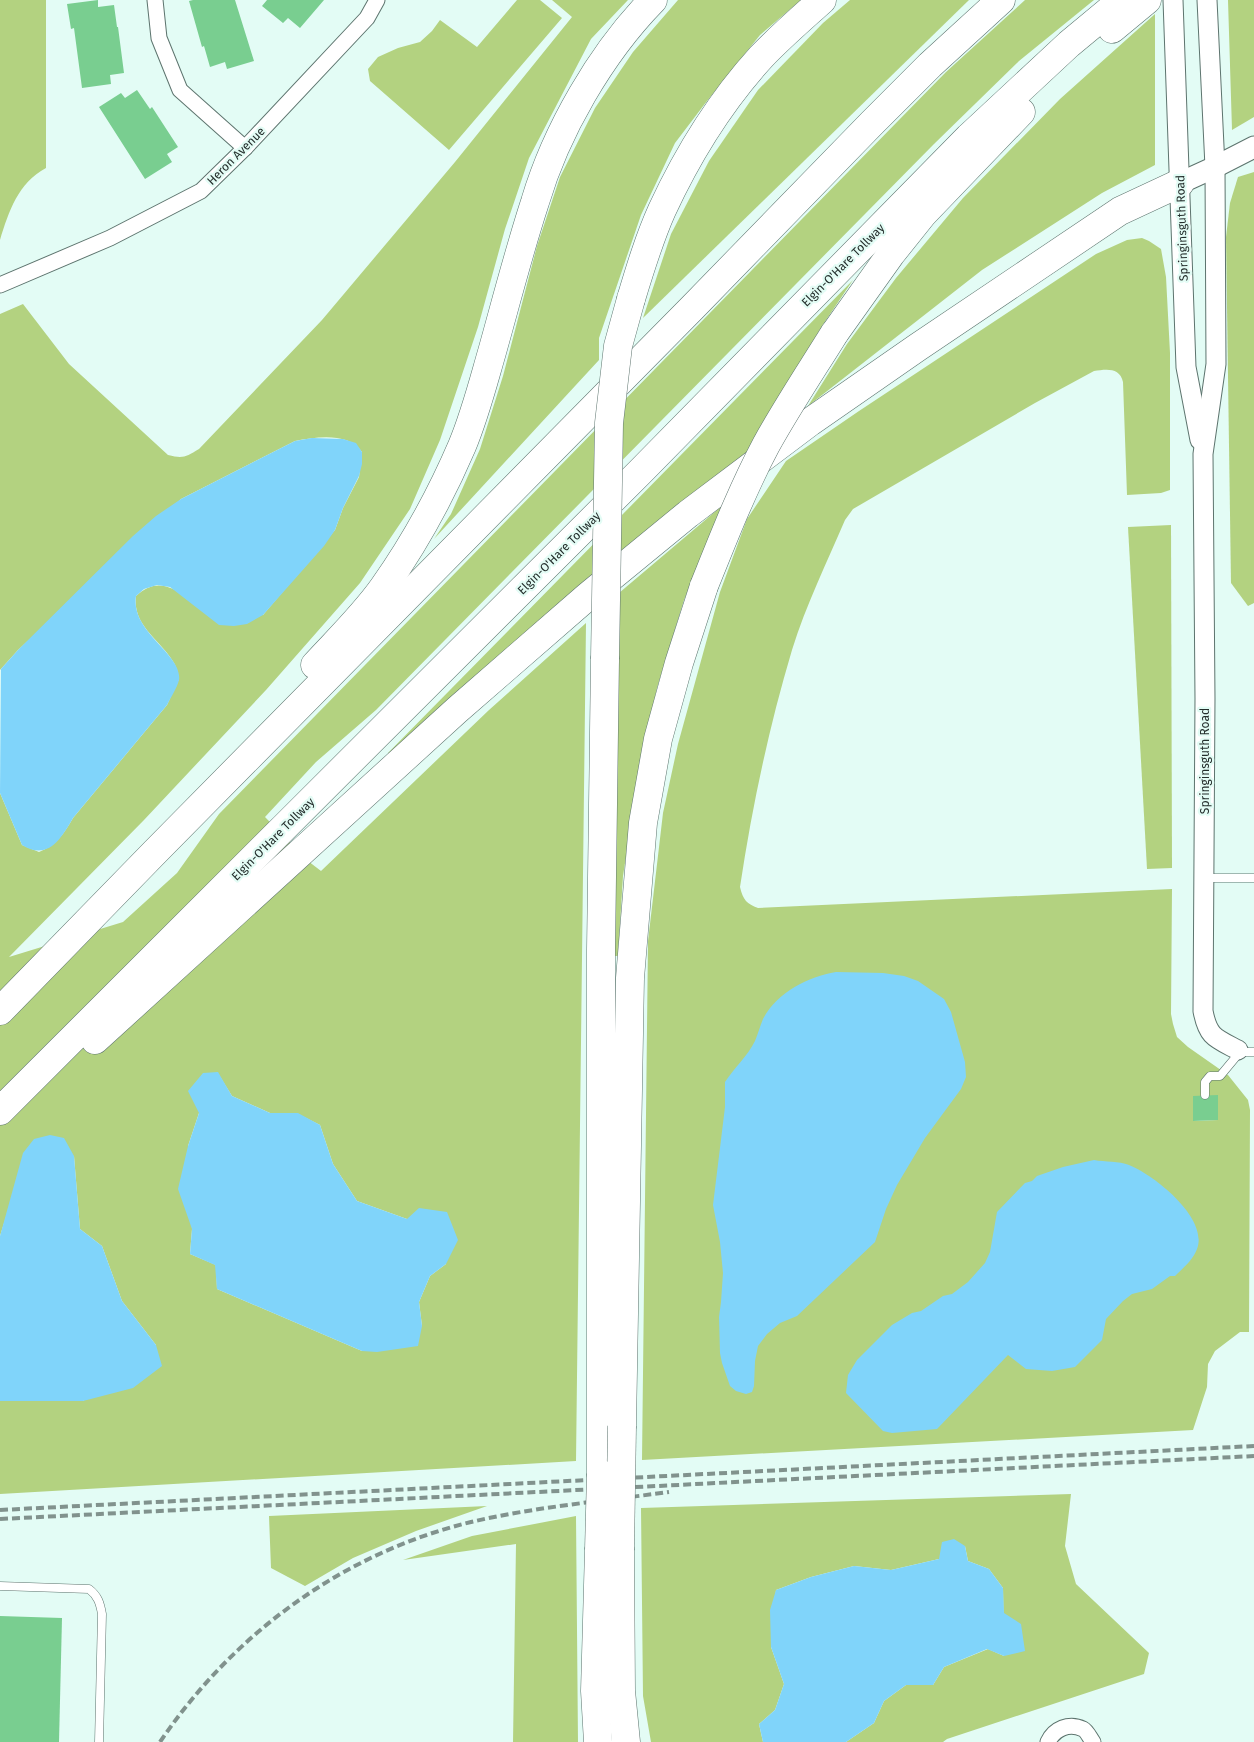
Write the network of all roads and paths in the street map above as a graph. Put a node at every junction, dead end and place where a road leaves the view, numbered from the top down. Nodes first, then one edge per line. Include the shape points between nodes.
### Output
1 (155, 0) edge
2 (377, 0) edge
3 (652, 0) edge
4 (822, 0) edge
5 (1001, 0) edge
6 (1122, 0) edge
7 (1146, 0) edge
8 (1173, 0) edge
9 (1207, 0) edge
10 (1254, 147) edge
11 (245, 148) junction
12 (1215, 167) junction
13 (1180, 183) junction
14 (0, 285) edge
15 (1202, 454) junction
16 (154, 852) junction
17 (1204, 878) junction
18 (1254, 878) edge
19 (0, 1011) edge
20 (1246, 1051) edge
21 (1204, 1096) dead end
22 (0, 1110) edge
23 (0, 1131) edge
24 (611, 1427) junction
25 (610, 1550) junction
26 (0, 1586) edge
27 (99, 1742) edge
28 (598, 1742) edge
29 (626, 1742) edge
30 (1048, 1742) edge
31 (1093, 1742) edge

1 - 11 street via 159,38 180,90
2 - 11 street, Heron Avenue via 367,18
3 - 16 highway via 610,51 583,94 547,166 479,399 462,446 408,550 382,590 342,636 173,816
4 - 24 highway, bridge via 760,58 709,126 683,169 647,249 618,346 609,423 601,960
5 - 16 highway via 865,130
6 - 22 highway, Elgin-O'Hare Tollway via 969,136 640,472
7 - 24 highway, bridge via 1019,113 923,214 890,254 834,334 765,447 704,586 658,739 643,823 630,978
8 - 13 street, Springinsguth Road
9 - 12 street, Springinsguth Road
10 - 12 main road
11 - 14 street, Heron Avenue via 201,191 110,238
12 - 13 main road
12 - 15 street, Springinsguth Road via 1216,364
13 - 15 street, Springinsguth Road via 1186,367
13 - 23 highway via 1120,211 810,422 688,514 457,710 47,1084
15 - 17 street, Springinsguth Road
16 - 19 highway
17 - 18 lane
17 - 20 street, Springinsguth Road via 1202,1010 1206,1029 1220,1041
20 - 21 lane via 1240,1052 1220,1076 1210,1076 1204,1082
24 - 25 highway, bridge
25 - 28 highway via 595,1691
25 - 29 highway
26 - 27 lane via 89,1589 96,1594 102,1614
30 - 31 street via 1052,1734 1074,1726 1085,1730

